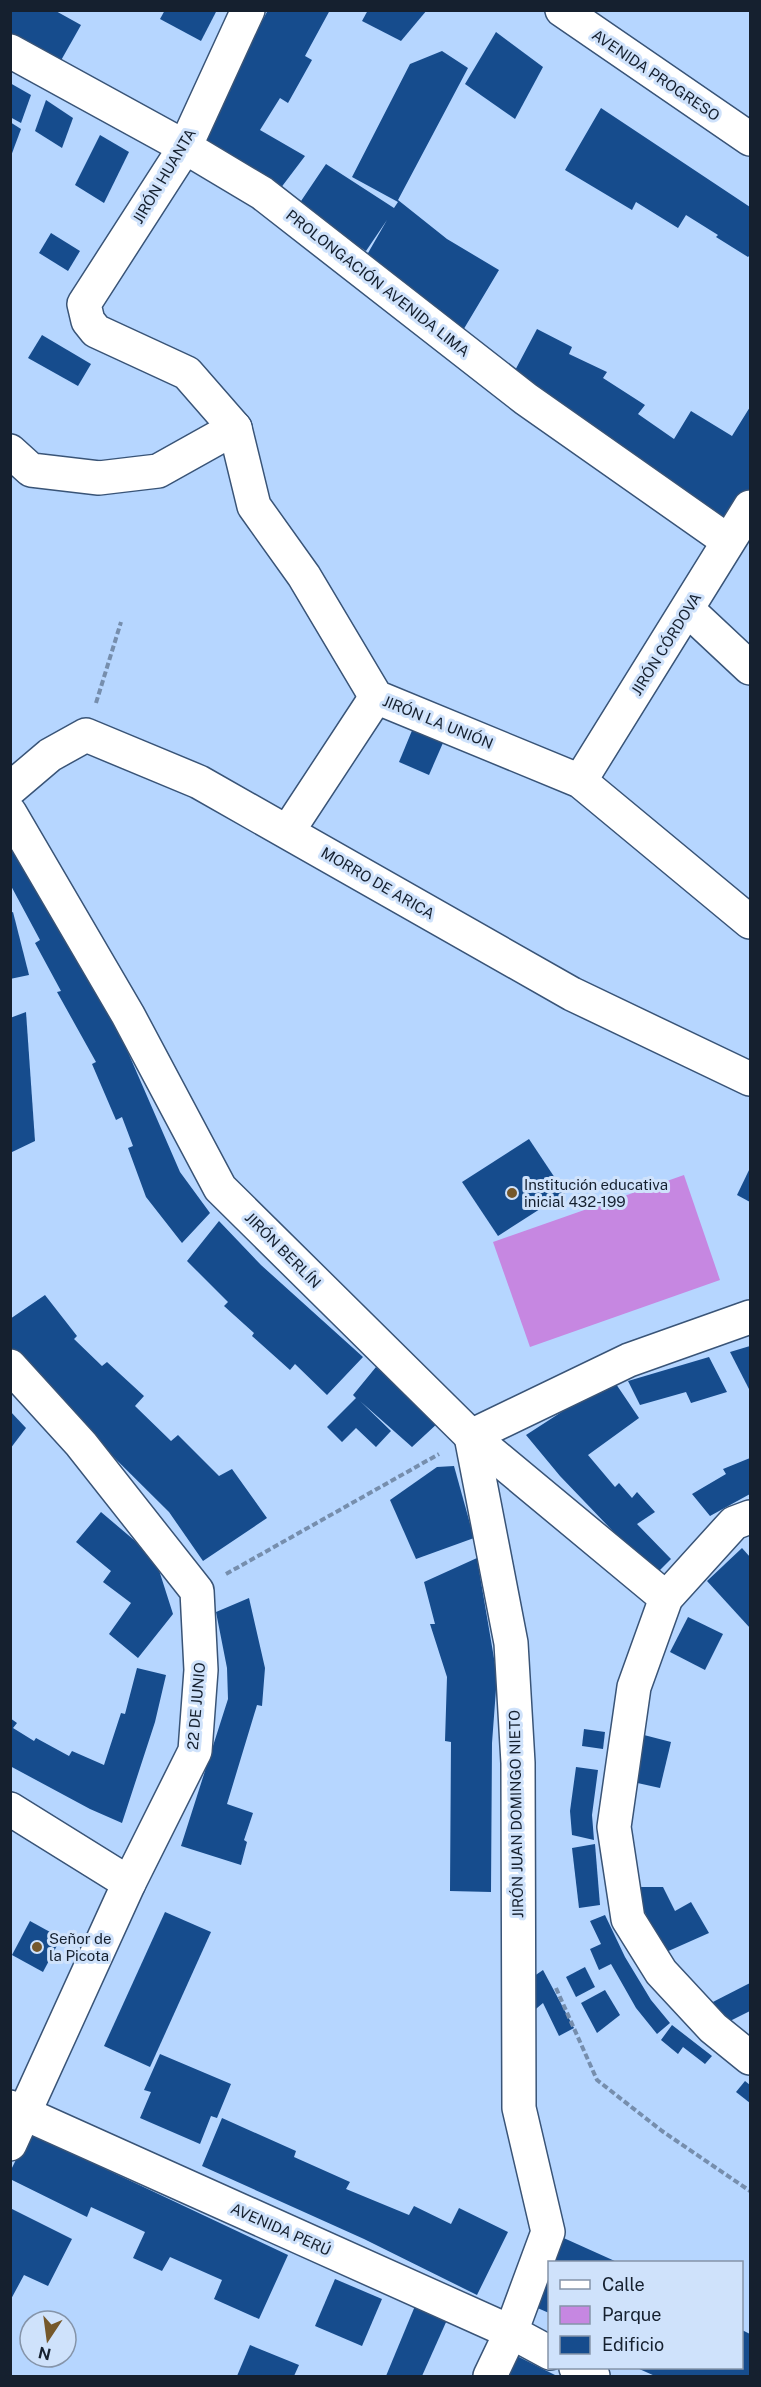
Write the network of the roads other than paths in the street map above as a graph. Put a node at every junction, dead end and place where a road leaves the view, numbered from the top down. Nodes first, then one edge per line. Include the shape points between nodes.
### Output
1 (248, 10) edge
2 (562, 10) edge
3 (10, 51) edge
4 (750, 139) edge
5 (185, 147) junction
6 (84, 304) joint
7 (235, 428) junction
8 (10, 451) edge
9 (750, 507) edge
10 (728, 541) junction
11 (688, 610) junction
12 (750, 669) edge
13 (376, 697) junction
14 (580, 781) junction
15 (10, 789) edge
16 (10, 813) edge
17 (288, 831) junction
18 (750, 922) edge
19 (749, 1071) edge
20 (750, 1317) edge
21 (10, 1366) edge
22 (471, 1436) junction
23 (745, 1526) edge
24 (666, 1598) junction
25 (10, 1809) edge
26 (129, 1882) junction
27 (750, 2058) edge
28 (17, 2110) edge
29 (10, 2144) edge
30 (511, 2332) junction
31 (548, 2352) edge
32 (490, 2376) edge

1 - 5 street, JIRÓN HUANTA
2 - 4 street, AVENIDA PROGRESO
3 - 5 street, PROLONGACIÓN AVENIDA LIMA
5 - 6 street, JIRÓN HUANTA
5 - 10 street, PROLONGACIÓN AVENIDA LIMA via 262,193 526,399
6 - 7 street, JIRÓN LA UNIÓN via 88,321 96,331 187,373
7 - 8 street via 158,471 99,478 31,470
7 - 13 street, JIRÓN LA UNIÓN via 254,506 304,576
9 - 10 street, JIRÓN CÓRDOVA
10 - 11 street, JIRÓN CÓRDOVA
11 - 12 street
11 - 14 street, JIRÓN CÓRDOVA
13 - 14 street, JIRÓN LA UNIÓN
13 - 17 street
14 - 18 street, JIRÓN LA UNIÓN
15 - 17 street, MORRO DE ARICA via 50,755 86,735 199,782
16 - 22 street, JIRÓN BERLÍN via 128,1015 220,1188
17 - 19 street, MORRO DE ARICA via 572,994
20 - 22 street via 629,1360
21 - 26 street, 22 DE JUNIO via 81,1444 197,1591 201,1670 195,1751
22 - 24 street, JIRÓN BERLÍN
22 - 30 street, JIRÓN JUAN DOMINGO NIETO via 511,1643 518,1763 519,2108 548,2232
23 - 24 street
24 - 27 street via 634,1687 614,1827 628,1919 661,1972 713,2028
25 - 26 street
26 - 28 street, 22 DE JUNIO
28 - 29 street, 22 DE JUNIO
28 - 30 street, AVENIDA PERÚ
30 - 31 street, AVENIDA PERÚ
30 - 32 street, JIRÓN JUAN DOMINGO NIETO

